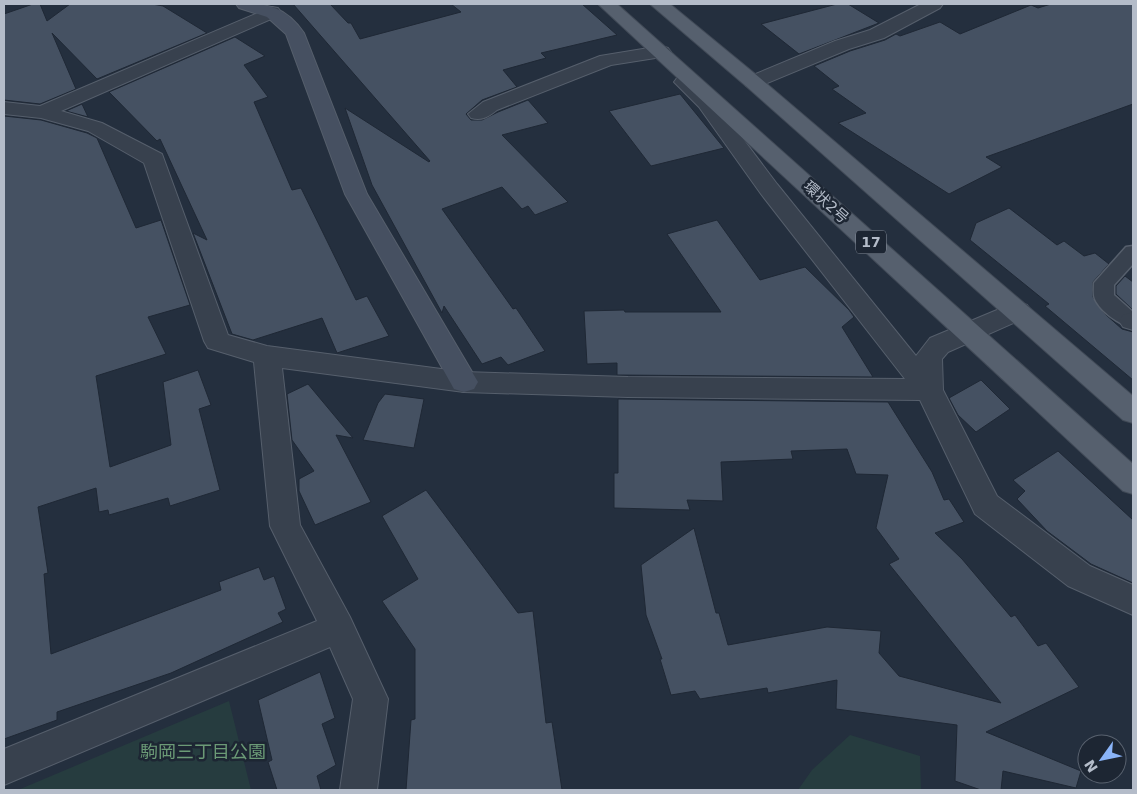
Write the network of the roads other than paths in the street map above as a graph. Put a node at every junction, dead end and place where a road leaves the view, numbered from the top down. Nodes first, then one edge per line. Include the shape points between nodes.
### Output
1 (245, 4) edge
2 (608, 4) edge
3 (659, 4) edge
4 (934, 4) edge
5 (272, 12) junction
6 (657, 53) junction
7 (753, 82) junction
8 (4, 108) edge
9 (42, 112) junction
10 (478, 114) dead end
11 (1133, 252) edge
12 (1018, 311) junction
13 (1133, 321) edge
14 (970, 332) junction
15 (267, 356) junction
16 (464, 382) junction
17 (930, 390) junction
18 (1133, 412) edge
19 (1133, 482) edge
20 (1133, 600) edge
21 (338, 628) junction
22 (4, 767) edge
23 (359, 790) edge

1 - 5 street
2 - 6 main road, 環状2号 / 17
3 - 7 main road
4 - 7 street via 877,34
5 - 9 street
5 - 16 street via 295,33 356,194
6 - 10 street via 607,60 490,106
6 - 14 main road, 環状2号 / 17
6 - 17 street via 706,102 867,315
7 - 12 main road
8 - 9 street
9 - 15 street via 95,126 154,159 217,341
11 - 13 lane via 1104,283 1104,297
12 - 14 street
12 - 18 main road
14 - 17 street via 939,345 929,356
14 - 19 main road, 環状2号 / 17
15 - 16 street
15 - 21 street via 285,526
16 - 17 street
17 - 20 street via 986,505 1079,576
21 - 22 street
21 - 23 street via 371,698

